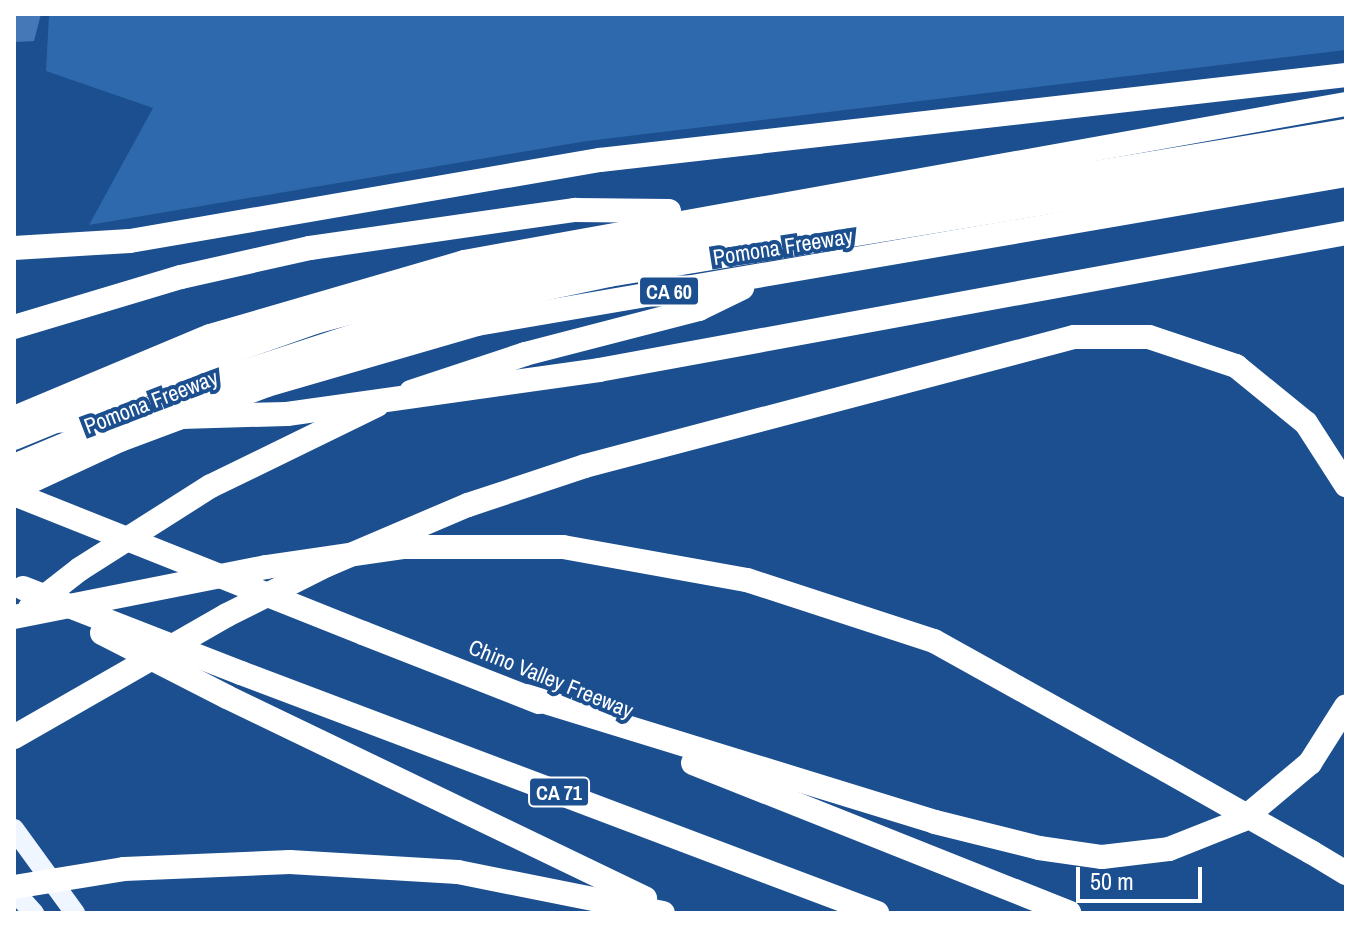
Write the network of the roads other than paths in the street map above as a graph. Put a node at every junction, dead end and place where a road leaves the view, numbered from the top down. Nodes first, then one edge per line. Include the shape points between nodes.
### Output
1 (1346, 75) edge
2 (1346, 104) edge
3 (1346, 131) edge
4 (1346, 153) edge
5 (1346, 175) edge
6 (728, 211) junction
7 (1346, 233) edge
8 (14, 248) edge
9 (762, 278) junction
10 (14, 327) edge
11 (14, 420) edge
12 (14, 438) edge
13 (14, 466) edge
14 (1346, 485) edge
15 (14, 491) edge
16 (19, 587) edge
17 (14, 619) edge
18 (526, 696) junction
19 (1346, 706) edge
20 (14, 737) edge
21 (14, 829) edge
22 (1346, 870) edge
23 (14, 889) edge
24 (34, 913) edge
25 (75, 913) edge
26 (663, 913) edge
27 (676, 913) edge
28 (877, 913) edge
29 (1069, 913) edge

1 - 8 highway via 600,160 130,241
2 - 6 highway, Pomona Freeway
3 - 12 highway via 709,237 437,289 315,322 187,367
4 - 13 highway via 609,275 472,304 369,331 206,385
5 - 9 highway, Pomona Freeway / CA 60
6 - 10 highway via 575,210 335,244 181,277
6 - 11 highway, Pomona Freeway via 464,262 309,304 210,336
7 - 11 highway, bridge via 599,370 301,413 177,421
9 - 15 highway, Pomona Freeway / CA 60 via 577,304 370,353 186,414
9 - 17 highway via 699,309 467,371 333,423 162,515
14 - 20 highway via 1306,423 1236,366 1149,337 1074,337 585,466 468,505 227,615
15 - 18 highway, Chino Valley Freeway, bridge
16 - 27 highway, bridge via 227,697
16 - 28 highway, CA 71, bridge
17 - 22 highway, bridge via 322,557 403,547 563,547 747,580 934,641
18 - 19 highway via 935,822 1039,848 1102,857 1169,849 1242,820 1310,763
18 - 29 highway, Chino Valley Freeway
21 - 25 main road
23 - 24 main road
23 - 26 highway, bridge via 124,869 290,862 458,872

